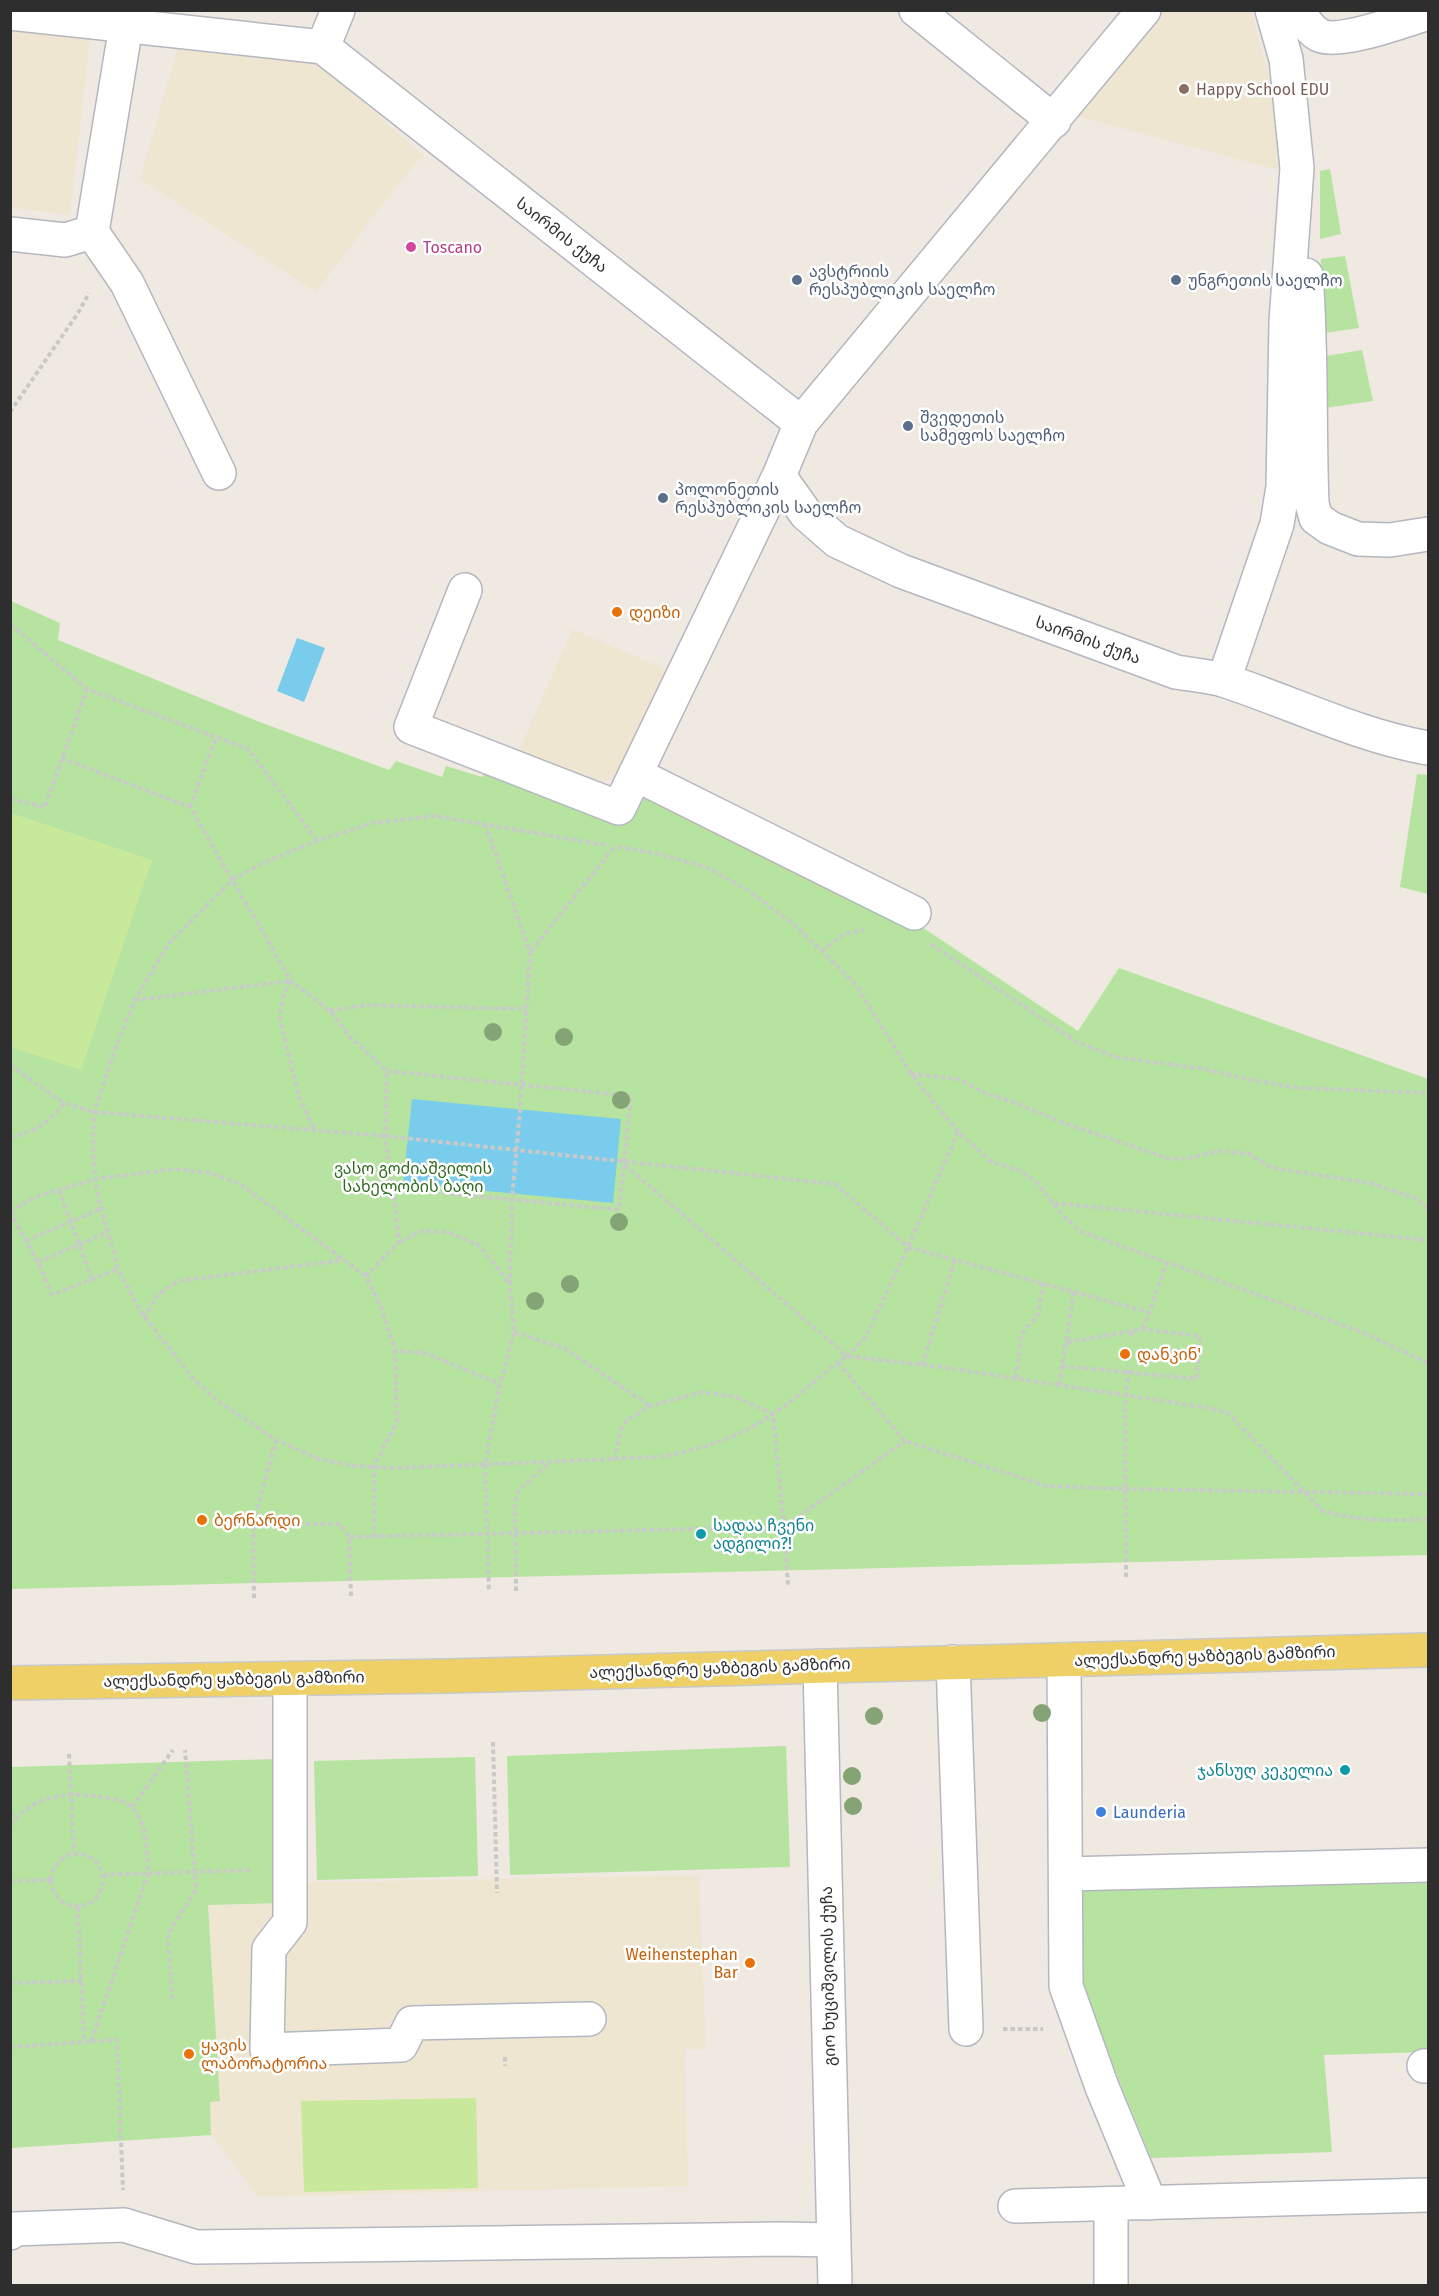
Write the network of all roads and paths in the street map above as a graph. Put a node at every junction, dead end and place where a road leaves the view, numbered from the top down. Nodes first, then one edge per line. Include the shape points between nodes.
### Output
1 (338, 10) edge
2 (916, 10) edge
3 (1144, 10) edge
4 (1272, 10) edge
5 (1298, 10) edge
6 (10, 13) edge
7 (1428, 13) edge
8 (126, 26) junction
9 (323, 47) junction
10 (1054, 121) junction
11 (1297, 168) junction
12 (92, 232) junction
13 (10, 234) edge
14 (78, 313) dead end
15 (10, 412) edge
16 (801, 423) junction
17 (219, 473) dead end
18 (779, 476) junction
19 (1428, 534) edge
20 (465, 590) dead end
21 (10, 624) edge
22 (1224, 680) junction
23 (87, 688) junction
24 (216, 737) junction
25 (1428, 748) edge
26 (61, 758) junction
27 (635, 774) junction
28 (10, 799) edge
29 (190, 807) junction
30 (485, 824) junction
31 (317, 840) junction
32 (615, 846) junction
33 (232, 880) junction
34 (918, 925) joint
35 (868, 929) dead end
36 (822, 951) junction
37 (530, 952) junction
38 (291, 981) junction
39 (135, 1000) junction
40 (527, 1009) junction
41 (330, 1011) junction
42 (10, 1065) edge
43 (387, 1071) junction
44 (911, 1074) junction
45 (522, 1086) junction
46 (1428, 1093) edge
47 (64, 1103) junction
48 (94, 1112) junction
49 (315, 1130) junction
50 (958, 1132) junction
51 (385, 1136) junction
52 (10, 1137) edge
53 (516, 1151) junction
54 (624, 1163) junction
55 (96, 1179) junction
56 (393, 1188) junction
57 (59, 1190) junction
58 (512, 1199) junction
59 (1054, 1203) junction
60 (102, 1208) junction
61 (1428, 1209) edge
62 (10, 1211) edge
63 (71, 1221) junction
64 (108, 1233) junction
65 (1428, 1240) edge
66 (26, 1241) junction
67 (399, 1242) junction
68 (80, 1245) junction
69 (908, 1247) junction
70 (344, 1260) junction
71 (955, 1260) junction
72 (38, 1262) junction
73 (1167, 1262) junction
74 (118, 1269) junction
75 (366, 1276) junction
76 (92, 1279) junction
77 (510, 1284) junction
78 (1043, 1284) junction
79 (1074, 1292) junction
80 (1148, 1312) junction
81 (144, 1318) junction
82 (1143, 1329) junction
83 (514, 1332) junction
84 (1131, 1332) junction
85 (1132, 1339) dead end
86 (1064, 1343) junction
87 (395, 1351) junction
88 (847, 1356) junction
89 (838, 1363) junction
90 (1428, 1363) edge
91 (922, 1365) junction
92 (1062, 1366) junction
93 (1128, 1366) dead end
94 (1128, 1373) junction
95 (1016, 1378) junction
96 (500, 1384) junction
97 (1059, 1384) junction
98 (1126, 1395) junction
99 (650, 1406) junction
100 (773, 1414) junction
101 (276, 1440) junction
102 (905, 1441) junction
103 (615, 1460) junction
104 (549, 1463) junction
105 (485, 1465) junction
106 (374, 1466) junction
107 (1125, 1489) junction
108 (1305, 1492) junction
109 (1428, 1494) edge
110 (1428, 1519) edge
111 (253, 1524) junction
112 (784, 1527) junction
113 (515, 1535) junction
114 (486, 1536) junction
115 (374, 1537) junction
116 (349, 1538) junction
117 (1126, 1577) dead end
118 (788, 1585) dead end
119 (489, 1592) dead end
120 (516, 1592) dead end
121 (351, 1596) dead end
122 (254, 1598) dead end
123 (1428, 1650) edge
124 (1064, 1660) junction
125 (953, 1662) junction
126 (820, 1666) junction
127 (290, 1678) junction
128 (10, 1683) edge
129 (493, 1742) dead end
130 (173, 1750) dead end
131 (185, 1750) dead end
132 (69, 1754) dead end
133 (72, 1793) junction
134 (132, 1807) junction
135 (10, 1812) edge
136 (16, 1817) junction
137 (10, 1825) edge
138 (75, 1853) junction
139 (1428, 1865) edge
140 (290, 1869) junction
141 (195, 1872) junction
142 (147, 1874) junction
143 (1066, 1874) junction
144 (103, 1875) junction
145 (51, 1880) junction
146 (10, 1881) edge
147 (497, 1893) dead end
148 (78, 1906) junction
149 (81, 1981) junction
150 (10, 1983) edge
151 (172, 1998) dead end
152 (589, 2019) dead end
153 (966, 2029) joint
154 (1082, 2030) junction
155 (84, 2042) junction
156 (91, 2042) junction
157 (10, 2047) edge
158 (122, 2162) dead end
159 (1428, 2195) edge
160 (1150, 2203) junction
161 (1111, 2204) junction
162 (1015, 2206) dead end
163 (10, 2233) edge
164 (834, 2240) junction
165 (836, 2286) edge
166 (1111, 2286) edge

1 - 9 street
2 - 10 street
3 - 10 street
4 - 11 street via 1286,59
5 - 7 street via 1321,36 1339,39
6 - 8 street
8 - 9 street
8 - 12 street
9 - 16 street, საირმის ქუჩა
10 - 16 street
11 - 19 street via 1310,325 1311,482 1316,518 1358,539 1390,540
11 - 22 street via 1286,322 1283,487 1278,514
12 - 13 street via 65,240
12 - 17 street via 127,283
14 - 15 path
16 - 18 street
18 - 22 street, საირმის ქუჩა via 806,514 837,541 901,571 1176,672
18 - 27 street
20 - 27 street via 411,727 620,808
21 - 23 path
22 - 25 street, საირმის ქუჩა via 1340,723
23 - 24 path
23 - 26 path
24 - 29 path
24 - 31 path via 248,749
26 - 28 path via 45,807
26 - 29 path
27 - 34 street
29 - 33 path
30 - 31 path via 436,816 372,823
30 - 32 path
30 - 37 path
31 - 33 path
32 - 36 path via 706,867 746,889 795,925
32 - 37 path
33 - 38 path
33 - 39 path via 169,943
34 - 46 path via 1077,1042 1115,1057 1299,1088
35 - 36 path via 844,934
36 - 44 path via 857,986
37 - 40 path
38 - 39 path
38 - 41 path
38 - 49 path via 279,1018 299,1097
39 - 48 path
40 - 41 path via 366,1005
40 - 45 path
41 - 43 path via 349,1036
42 - 47 path
43 - 45 path
43 - 51 path
44 - 50 path
44 - 61 path via 958,1079 1061,1122 1167,1158 1185,1159 1219,1151 1249,1154 1273,1168 1370,1183 1416,1198
45 - 53 path
45 - 54 path via 631,1096
47 - 48 path
47 - 52 path via 53,1118 27,1134
48 - 49 path
48 - 55 path
49 - 51 path
50 - 59 path via 992,1162 1021,1171 1035,1181
50 - 69 path
51 - 53 path
51 - 56 path
53 - 54 path
53 - 58 path
54 - 58 path via 619,1210
54 - 69 path via 835,1184
54 - 88 path
55 - 57 path
55 - 60 path
55 - 70 path via 174,1169 210,1173 240,1184
56 - 58 path
56 - 67 path
57 - 62 path
57 - 63 path
58 - 77 path
59 - 65 path
59 - 73 path via 1082,1232
60 - 63 path
60 - 64 path
62 - 66 path
63 - 66 path
63 - 68 path
64 - 68 path
64 - 74 path
66 - 72 path
67 - 75 path
67 - 77 path via 422,1231 448,1232 480,1246
68 - 72 path
68 - 76 path
69 - 71 path
69 - 88 path via 865,1338
70 - 75 path
70 - 81 path via 178,1281 158,1294
71 - 78 path
71 - 91 path
72 - 76 path via 52,1295
73 - 80 path
73 - 90 path via 1362,1332
74 - 76 path
74 - 81 path
75 - 87 path
77 - 83 path
78 - 79 path
78 - 95 path via 1038,1314 1021,1335
79 - 80 path
79 - 86 path
80 - 82 path
81 - 101 path via 196,1382
82 - 84 path
82 - 94 path via 1200,1335 1196,1379
83 - 96 path
83 - 99 path via 564,1348
84 - 85 path
84 - 86 path
86 - 92 path
87 - 96 path via 426,1353
87 - 106 path via 397,1422
88 - 89 path
88 - 91 path
89 - 100 path
89 - 102 path
91 - 95 path
92 - 94 path
92 - 97 path
93 - 94 path
94 - 98 path
95 - 97 path
96 - 105 path
97 - 98 path
98 - 107 path
98 - 108 path via 1228,1413
99 - 100 path via 702,1392 736,1398
99 - 103 path via 626,1420
100 - 103 path via 690,1451
100 - 112 path
101 - 106 path via 319,1459
101 - 111 path
102 - 107 path via 1047,1486
102 - 112 path
103 - 104 path
104 - 105 path
104 - 113 path via 518,1491 514,1504
105 - 106 path
105 - 114 path
106 - 115 path
107 - 108 path
107 - 117 path
108 - 109 path
108 - 110 path via 1323,1511 1340,1516 1390,1522
111 - 116 path via 340,1524
111 - 122 path
112 - 113 path
112 - 118 path
113 - 114 path
113 - 120 path
114 - 115 path
114 - 119 path
115 - 116 path
116 - 121 path
123 - 124 main road, ალექსანდრე ყაზბეგის გამზირი
124 - 125 main road, ალექსანდრე ყაზბეგის გამზირი
124 - 143 street
125 - 126 main road, ალექსანდრე ყაზბეგის გამზირი
125 - 153 street
126 - 127 main road, ალექსანდრე ყაზბეგის გამზირი
126 - 164 street, გიო ხუციშვილის ქუჩა
127 - 128 main road, ალექსანდრე ყაზბეგის გამზირი
127 - 140 street
129 - 147 path
130 - 134 path
131 - 141 path
132 - 133 path
133 - 134 path via 118,1800
133 - 136 path via 44,1800
133 - 138 path
134 - 142 path via 143,1827
135 - 136 path
136 - 137 path
138 - 144 path via 93,1858
138 - 145 path via 56,1864
139 - 143 street
140 - 141 path
140 - 152 street via 290,1922 269,1949 267,2050 400,2045 412,2022
141 - 142 path
141 - 151 path via 196,1890 168,1934
142 - 144 path
142 - 156 path
143 - 154 street via 1066,1986
144 - 148 path via 99,1894 86,1905
145 - 146 path
145 - 148 path via 62,1901
148 - 149 path
149 - 150 path
149 - 155 path
153 - 154 path
154 - 160 street
155 - 156 path
155 - 157 path
156 - 158 path via 117,2040
159 - 160 street
160 - 161 street
161 - 162 street
161 - 166 street
163 - 164 street via 13,2229 124,2225 196,2247
164 - 165 street, გიო ხუციშვილის ქუჩა

